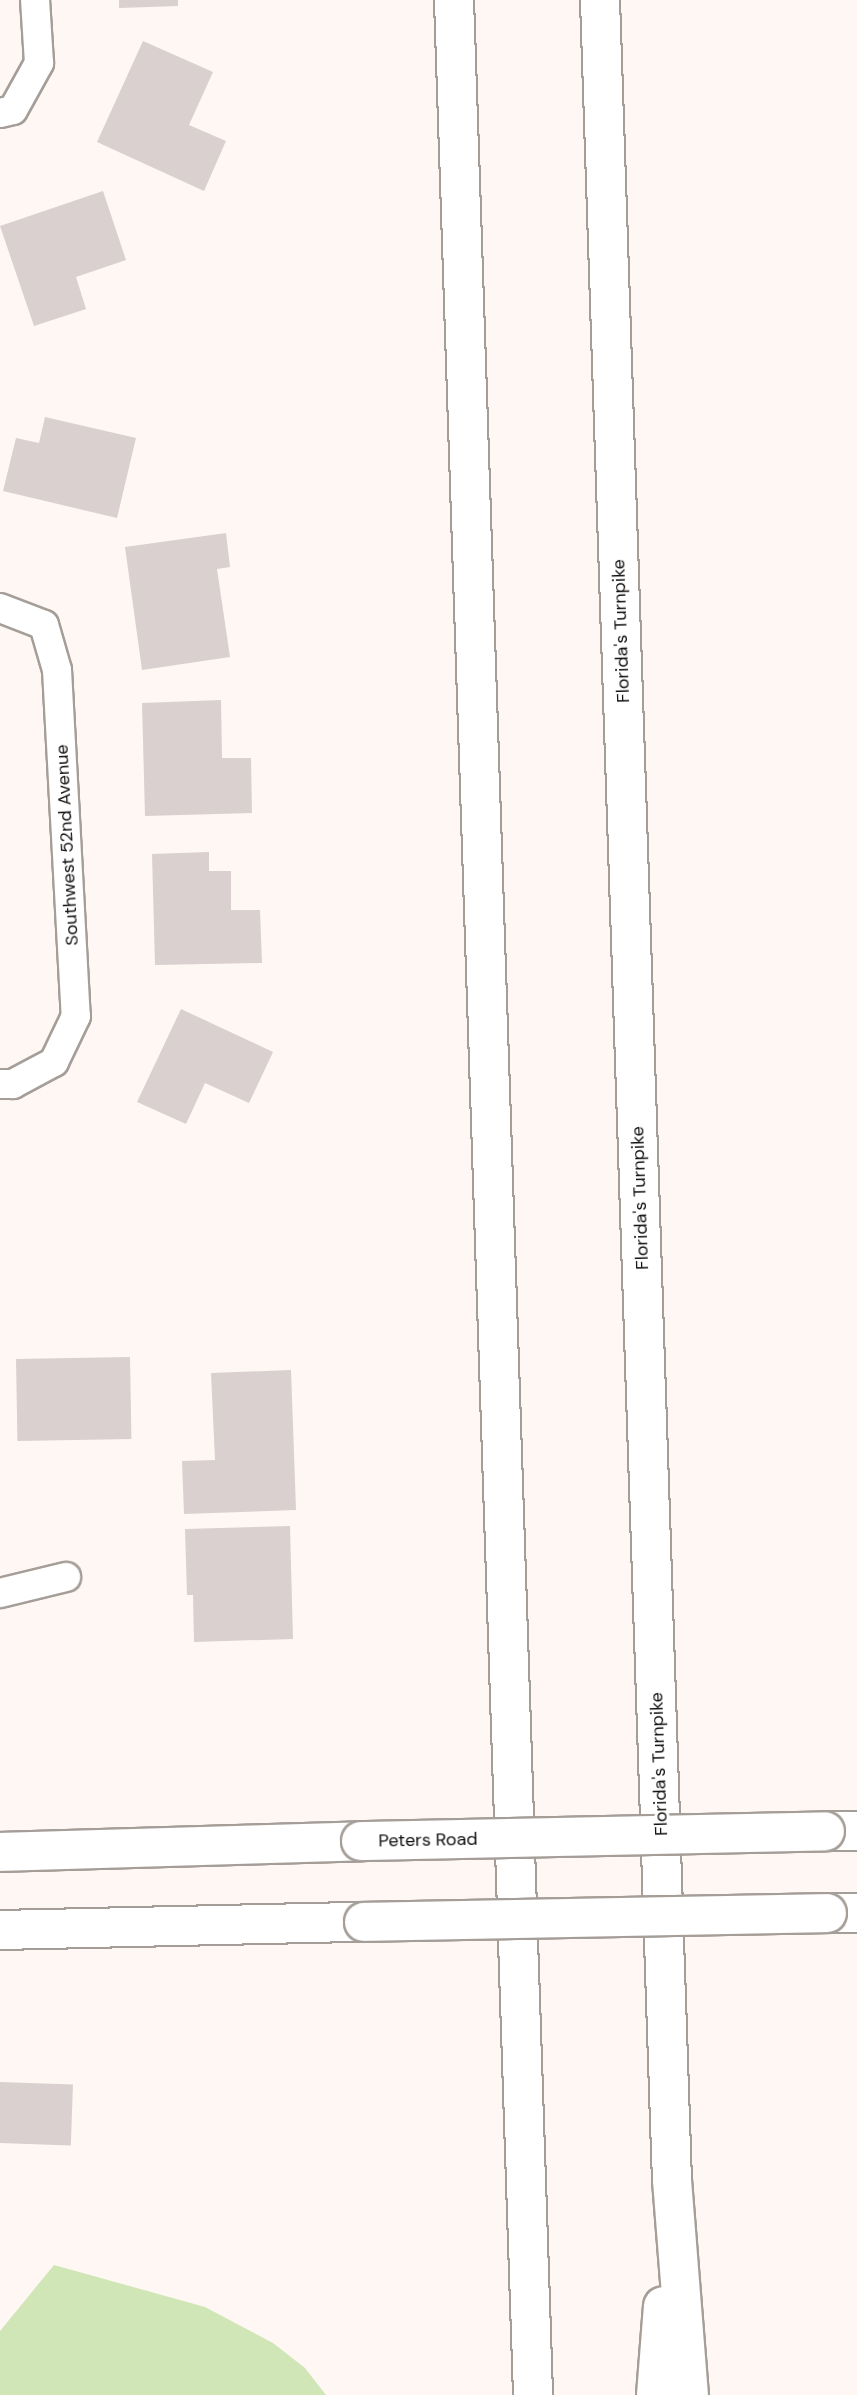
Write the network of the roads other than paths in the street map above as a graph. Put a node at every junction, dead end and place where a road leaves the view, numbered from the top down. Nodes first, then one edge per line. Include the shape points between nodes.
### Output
1 (34, 0) edge
2 (454, 0) edge
3 (600, 0) edge
4 (6, 112) edge
5 (0, 608) edge
6 (0, 1084) edge
7 (66, 1577) dead end
8 (0, 1593) edge
9 (841, 1831) edge
10 (0, 1852) edge
11 (842, 1913) edge
12 (0, 1930) edge
13 (673, 2180) junction
14 (533, 2395) edge
15 (656, 2395) edge
16 (689, 2395) edge

1 - 4 street via 39,63
2 - 14 main road
3 - 13 main road, Florida's Turnpike
5 - 6 street, Southwest 52nd Avenue via 44,625 57,670 76,1016 54,1062 13,1084
7 - 8 street
9 - 10 main road, Peters Road, bridge
11 - 12 main road, bridge
13 - 15 main road
13 - 16 main road, Florida's Turnpike

